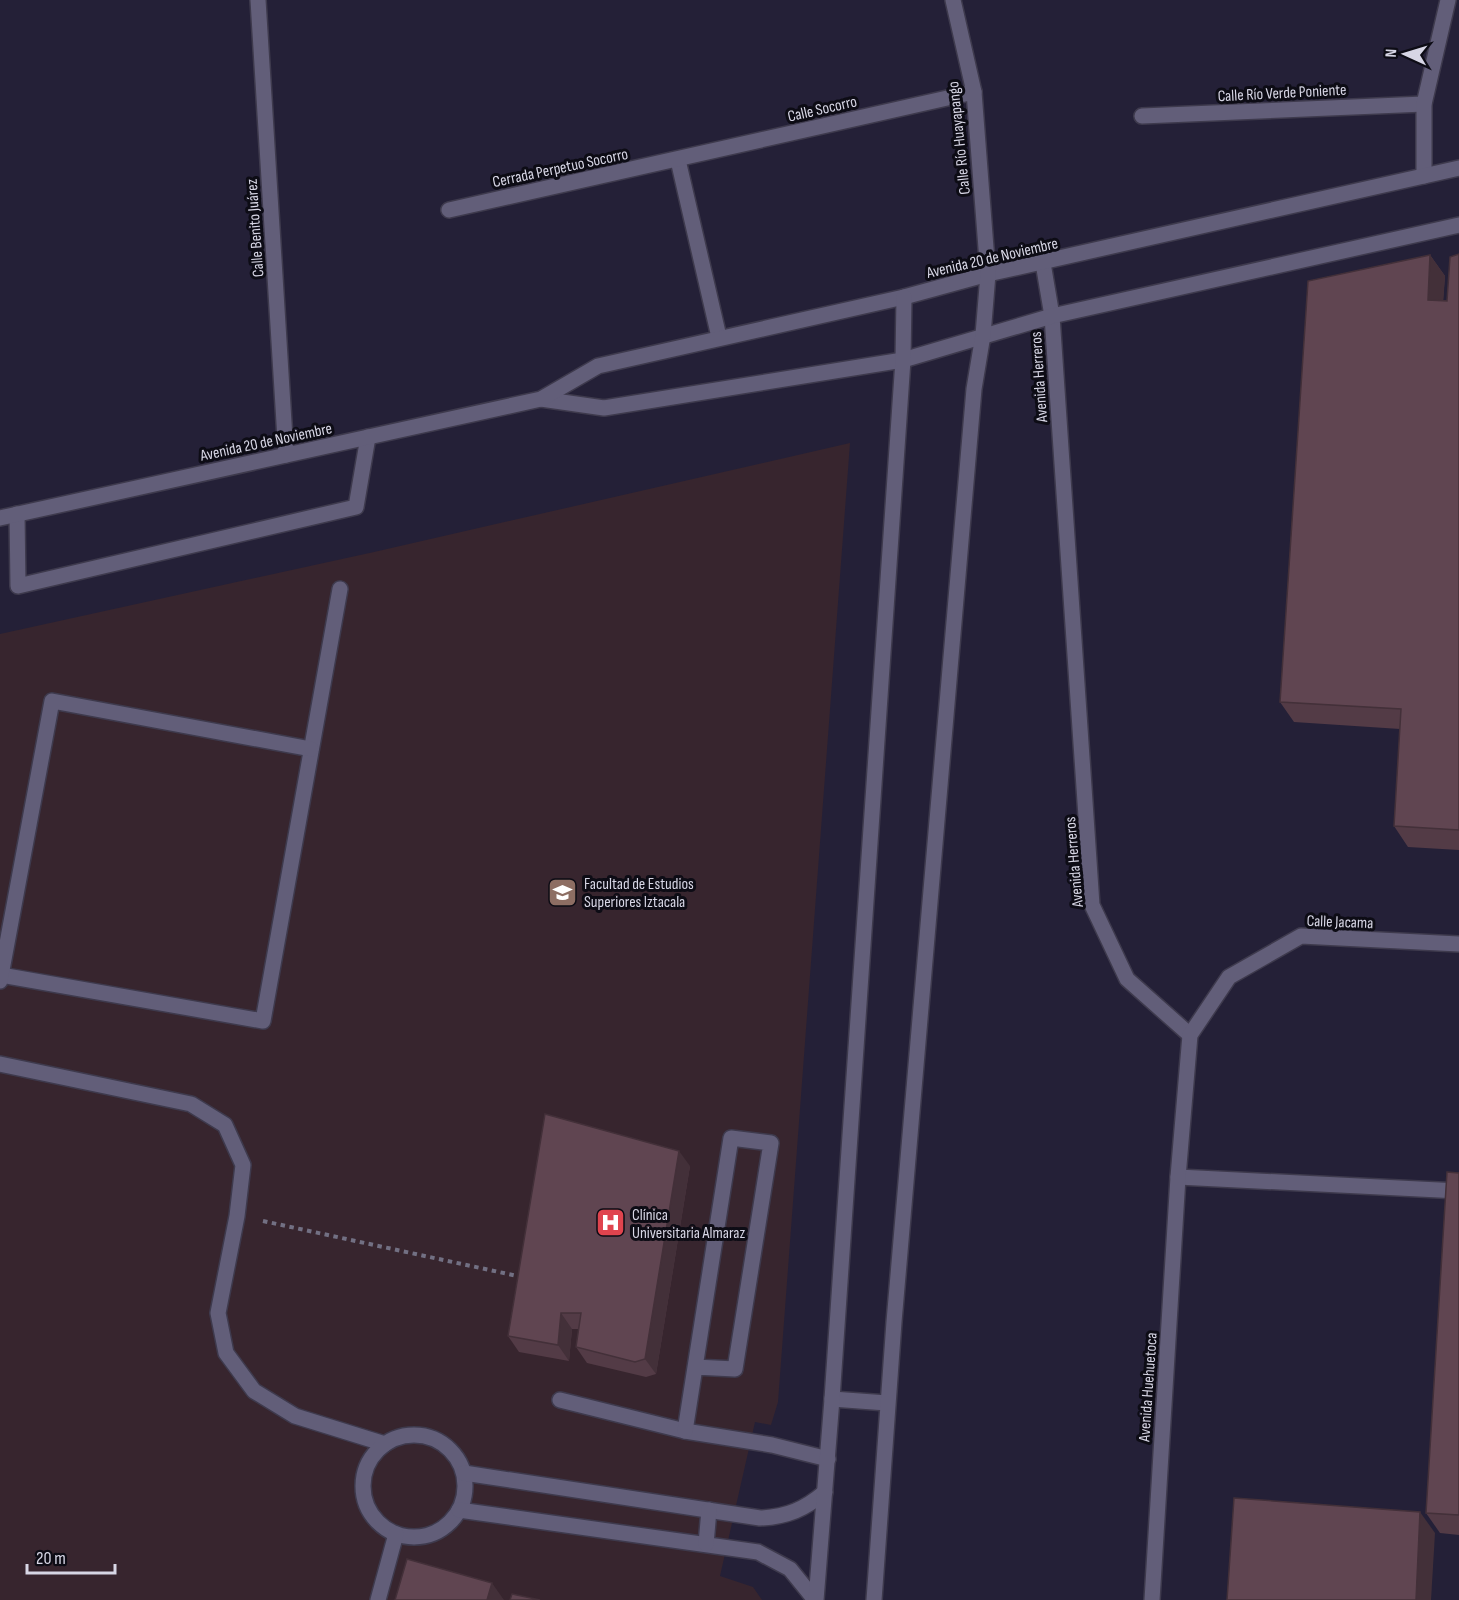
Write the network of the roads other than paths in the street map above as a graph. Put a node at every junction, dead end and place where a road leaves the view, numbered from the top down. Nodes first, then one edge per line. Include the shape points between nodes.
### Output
1 (258, 0) edge
2 (953, 0) edge
3 (1448, 0) edge
4 (974, 92) junction
5 (1424, 104) junction
6 (1142, 116) dead end
7 (678, 160) junction
8 (1459, 168) edge
9 (1424, 176) junction
10 (449, 210) dead end
11 (1459, 225) edge
12 (1043, 263) junction
13 (988, 274) junction
14 (904, 297) junction
15 (1052, 316) junction
16 (983, 335) junction
17 (719, 337) junction
18 (903, 360) junction
19 (541, 399) junction
20 (368, 437) junction
21 (286, 455) junction
22 (17, 514) junction
23 (0, 518) edge
24 (340, 589) dead end
25 (311, 749) junction
26 (1459, 944) edge
27 (1, 978) edge
28 (1190, 1035) junction
29 (0, 1064) edge
30 (1178, 1177) junction
31 (1459, 1191) edge
32 (695, 1367) junction
33 (832, 1399) junction
34 (560, 1400) dead end
35 (887, 1402) junction
36 (685, 1431) junction
37 (385, 1444) junction
38 (828, 1459) junction
39 (464, 1473) junction
40 (825, 1492) junction
41 (459, 1510) junction
42 (709, 1510) junction
43 (396, 1534) junction
44 (706, 1544) junction
45 (378, 1600) edge
46 (816, 1600) edge
47 (874, 1600) edge
48 (1152, 1600) edge

1 - 21 main road, Calle Benito Juárez
2 - 4 main road, Calle Río Huayapango
3 - 5 main road
4 - 7 main road, Calle Socorro
4 - 13 main road, Calle Río Huayapango
5 - 6 main road, Calle Río Verde Poniente
5 - 9 main road
7 - 10 main road, Cerrada Perpetuo Socorro
7 - 17 main road
8 - 9 main road, Avenida 20 de Noviembre
9 - 12 main road, Avenida 20 de Noviembre
11 - 15 main road, Avenida 20 de Noviembre
12 - 13 main road, Avenida 20 de Noviembre
12 - 15 main road, Avenida Herreros
13 - 14 main road, Avenida 20 de Noviembre
13 - 16 main road, Calle Río Huayapango
14 - 17 main road, Avenida 20 de Noviembre
14 - 18 main road
15 - 16 main road, Avenida 20 de Noviembre
15 - 28 main road, Avenida Herreros via 1092,905 1127,979
16 - 18 main road, Avenida 20 de Noviembre
16 - 35 main road, Calle Río Huayapango via 974,389
17 - 19 main road, Avenida 20 de Noviembre via 598,366
18 - 19 main road, Avenida 20 de Noviembre via 604,408
18 - 33 main road
19 - 20 main road, Avenida 20 de Noviembre
20 - 21 main road, Avenida 20 de Noviembre
20 - 22 main road via 356,507 18,586
21 - 22 main road, Avenida 20 de Noviembre
22 - 23 main road, Avenida 20 de Noviembre
24 - 25 main road
25 - 27 main road via 263,1021
25 - 27 main road via 52,701
26 - 28 main road, Calle Jacama via 1301,936 1229,977
28 - 30 main road
29 - 37 main road via 191,1104 225,1125 243,1165 218,1313 226,1353 254,1391 296,1416
30 - 31 main road
30 - 48 main road, Avenida Huehuetoca
32 - 32 main road via 731,1138 771,1143 735,1369
32 - 36 main road
33 - 35 main road
33 - 38 main road
34 - 36 main road
35 - 47 main road, Calle Río Huayapango
36 - 38 main road
37 - 39 main road via 402,1436 422,1435 441,1442 455,1455
37 - 43 main road via 371,1457 364,1474 363,1492 369,1510 380,1524
38 - 40 main road
39 - 41 main road via 466,1485
39 - 42 main road
40 - 42 main road via 795,1512 778,1517
40 - 46 main road
41 - 43 main road via 448,1524 432,1534 414,1538
41 - 44 main road
42 - 44 main road
43 - 45 main road
44 - 46 main road via 758,1552 775,1559 790,1569

